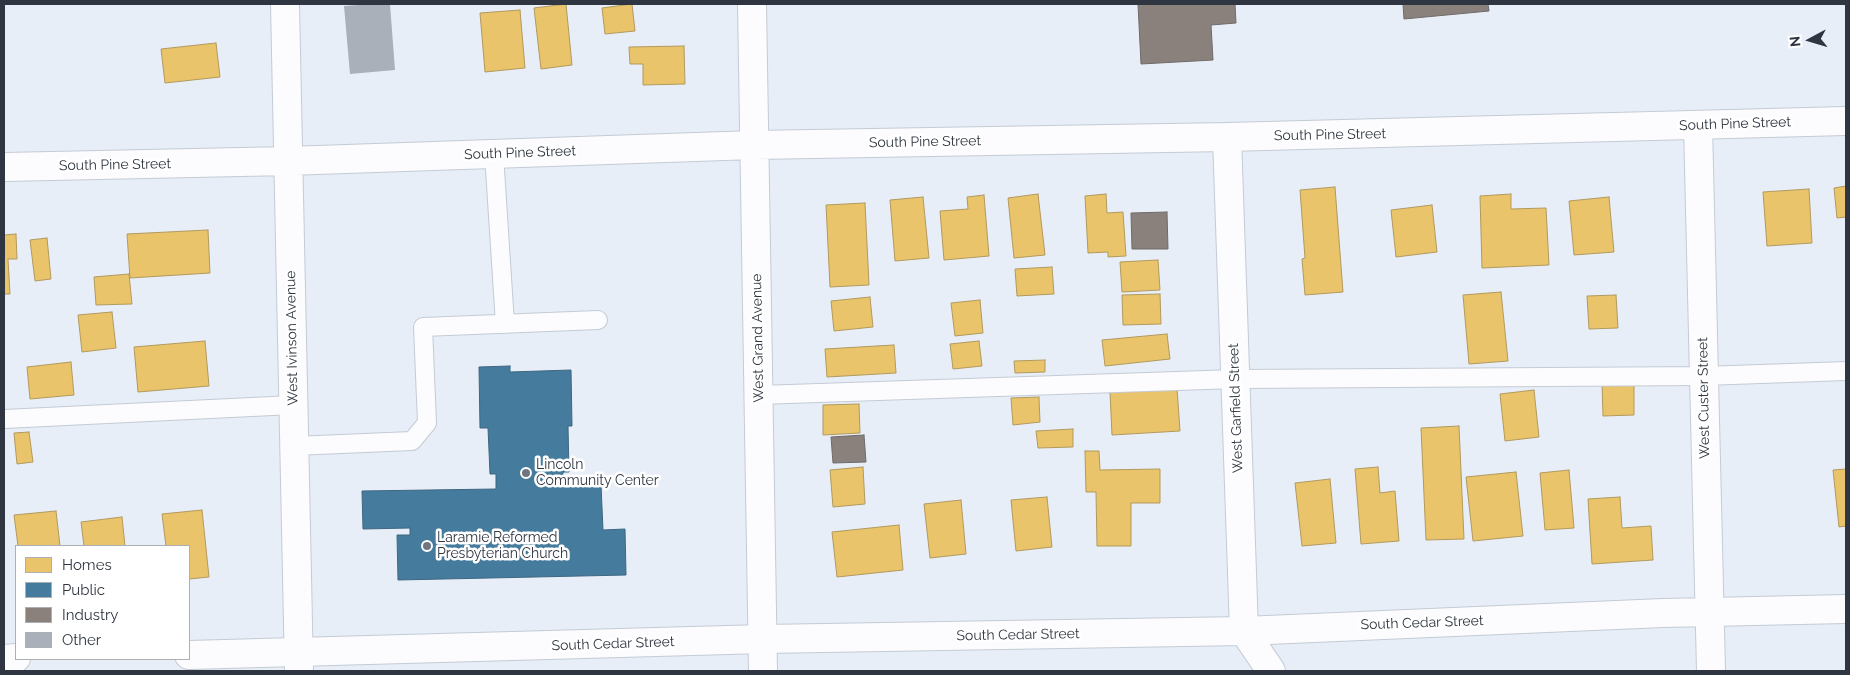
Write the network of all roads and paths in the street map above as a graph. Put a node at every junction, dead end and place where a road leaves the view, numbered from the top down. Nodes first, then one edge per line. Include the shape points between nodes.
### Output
1 (285, 4) edge
2 (752, 4) edge
3 (1846, 121) edge
4 (1698, 125) junction
5 (1227, 137) junction
6 (754, 145) junction
7 (494, 154) junction
8 (288, 161) junction
9 (4, 167) edge
10 (598, 320) dead end
11 (505, 324) junction
12 (1846, 370) edge
13 (1704, 376) junction
14 (1236, 379) junction
15 (759, 395) junction
16 (293, 406) junction
17 (4, 419) edge
18 (294, 446) junction
19 (1846, 609) edge
20 (1709, 611) junction
21 (1244, 631) junction
22 (764, 639) junction
23 (190, 655) edge
24 (299, 662) edge
25 (763, 671) edge
26 (1271, 671) edge
27 (1711, 671) edge

1 - 8 street, West Ivinson Avenue
2 - 6 street, West Grand Avenue
3 - 4 street, South Pine Street
4 - 5 street, South Pine Street
4 - 13 street, West Custer Street
5 - 6 street, South Pine Street
5 - 14 street, West Garfield Street
6 - 7 street, South Pine Street
6 - 15 street, West Grand Avenue
7 - 8 street, South Pine Street
7 - 11 lane
8 - 9 street, South Pine Street
8 - 16 street, West Ivinson Avenue
10 - 11 lane
11 - 18 lane via 423,327 427,424 412,441
12 - 13 lane
13 - 14 lane
13 - 20 street, West Custer Street
14 - 15 lane
14 - 21 street, West Garfield Street
15 - 22 street, West Grand Avenue
16 - 17 lane
16 - 18 street, West Ivinson Avenue
18 - 24 street, West Ivinson Avenue
19 - 20 street, South Cedar Street
20 - 21 street, South Cedar Street
20 - 27 street, West Custer Street
21 - 22 street, South Cedar Street
21 - 26 street
22 - 24 street, South Cedar Street
22 - 25 street, West Grand Avenue
23 - 24 street, South Cedar Street

